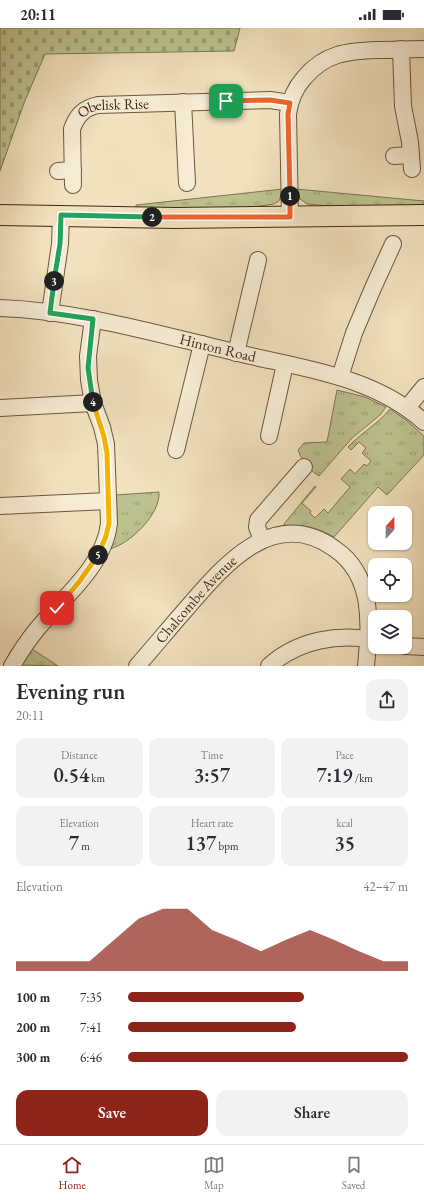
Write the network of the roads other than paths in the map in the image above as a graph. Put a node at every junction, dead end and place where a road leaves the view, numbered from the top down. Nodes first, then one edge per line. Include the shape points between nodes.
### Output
1 (424, 49) edge
2 (401, 50) junction
3 (183, 102) junction
4 (290, 103) junction
5 (394, 156) dead end
6 (182, 173) dead end
7 (68, 176) dead end
8 (0, 215) edge
9 (61, 215) junction
10 (424, 215) edge
11 (290, 217) junction
12 (393, 244) dead end
13 (258, 260) dead end
14 (0, 308) edge
15 (50, 313) junction
16 (93, 319) junction
17 (202, 344) junction
18 (236, 353) junction
19 (285, 364) junction
20 (340, 378) junction
21 (424, 386) edge
22 (93, 403) junction
23 (0, 408) edge
24 (407, 408) junction
25 (424, 422) edge
26 (266, 428) dead end
27 (176, 450) dead end
28 (304, 467) dead end
29 (108, 501) junction
30 (0, 506) edge
31 (262, 540) junction
32 (368, 614) edge
33 (368, 639) edge
34 (412, 646) edge
35 (424, 647) edge
36 (369, 654) edge
37 (12, 666) edge
38 (137, 666) edge
39 (269, 666) edge
40 (366, 666) edge

1 - 2 street
2 - 4 street via 355,50 329,57 301,81
2 - 5 street via 403,106 412,162
3 - 4 street, Obelisk Rise via 270,100
3 - 6 street
3 - 7 street, Obelisk Rise via 98,105 84,110 74,122 72,129
4 - 11 street
8 - 9 main road
9 - 11 main road via 175,218
9 - 15 street via 60,244
10 - 11 main road
12 - 20 street via 379,291 354,333
13 - 18 street
14 - 15 street, Hinton Road
15 - 16 street, Hinton Road
16 - 17 street, Hinton Road
16 - 22 street via 88,368
17 - 18 street, Hinton Road
17 - 27 street
18 - 19 street, Hinton Road
19 - 20 street, Hinton Road
19 - 26 street
20 - 24 street, Hinton Road via 370,388
21 - 24 street
22 - 23 street
22 - 29 street via 106,444
24 - 25 street, Hinton Road
28 - 31 street via 258,520 257,527
29 - 30 street
29 - 37 street via 108,532 100,551 79,582 30,637
31 - 32 street, Chalcombe Avenue via 282,534 301,534 325,542 338,551 355,571 364,589
31 - 38 street, Chalcombe Avenue via 238,554 218,572
33 - 39 street via 339,637 307,643 286,653
34 - 35 street
36 - 40 street, Chalcombe Avenue

